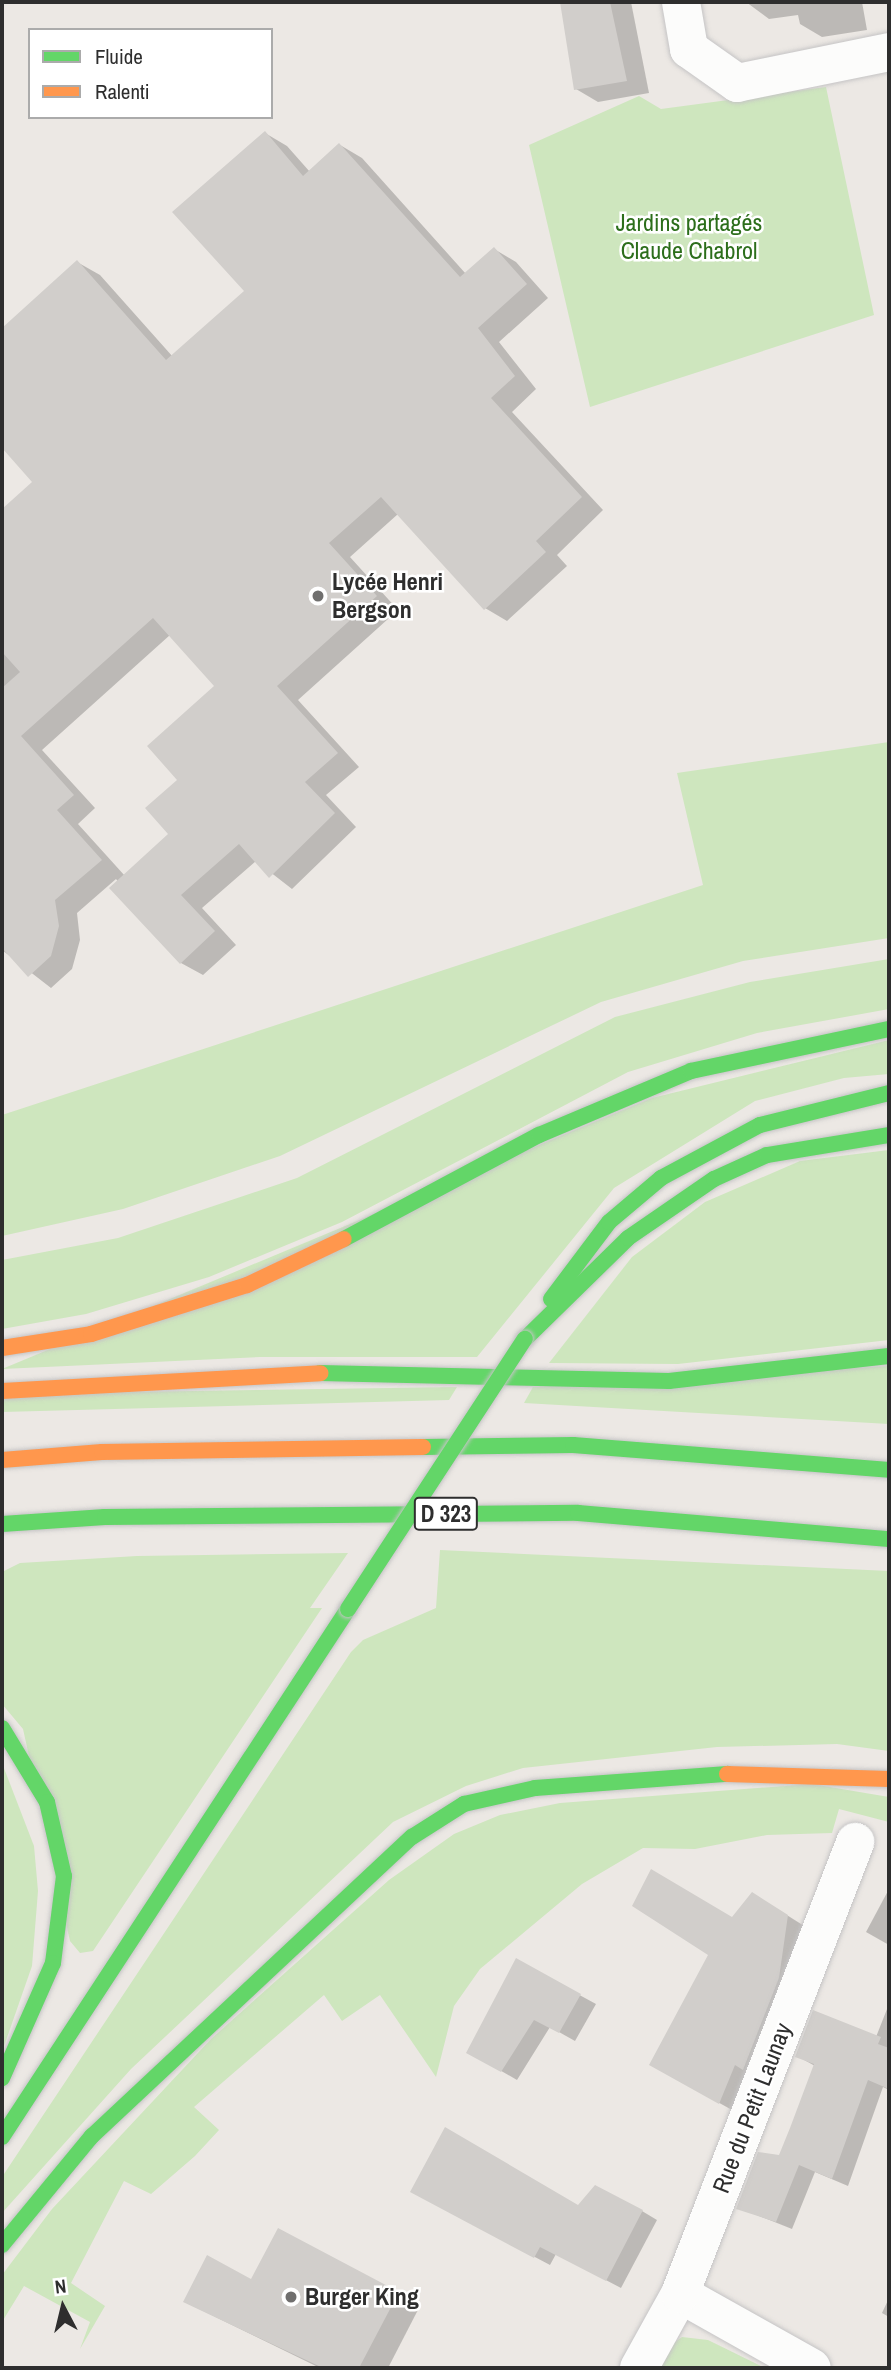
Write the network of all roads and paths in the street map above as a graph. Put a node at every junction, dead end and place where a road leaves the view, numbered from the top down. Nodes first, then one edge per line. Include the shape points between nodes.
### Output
1 (681, 2) edge
2 (889, 52) edge
3 (889, 1030) edge
4 (889, 1093) edge
5 (889, 1135) edge
6 (525, 1339) junction
7 (2, 1348) edge
8 (889, 1356) edge
9 (2, 1391) edge
10 (2, 1460) edge
11 (889, 1469) edge
12 (2, 1524) edge
13 (889, 1539) edge
14 (2, 1728) edge
15 (889, 1779) edge
16 (855, 1842) dead end
17 (2, 2078) edge
18 (2, 2137) edge
19 (2, 2245) edge
20 (680, 2294) junction
21 (639, 2368) edge
22 (812, 2368) edge

1 - 2 street via 689,49 737,83
3 - 7 main road via 691,1072 538,1135 396,1214 247,1284 91,1334
4 - 6 main road via 760,1125 661,1178 609,1222
5 - 6 main road via 767,1155 714,1179 628,1238
6 - 18 main road, bridge
8 - 9 main road via 851,1366 669,1381 282,1372
10 - 11 main road via 103,1452 573,1445
12 - 13 main road, D 323 via 105,1517 578,1513
14 - 17 main road via 47,1802 64,1876 53,1963
15 - 19 main road via 767,1771 535,1788 464,1804 412,1838 190,2042 92,2136
16 - 20 street, Rue du Petit Launay
20 - 21 street, Rue du Petit Launay
20 - 22 street

